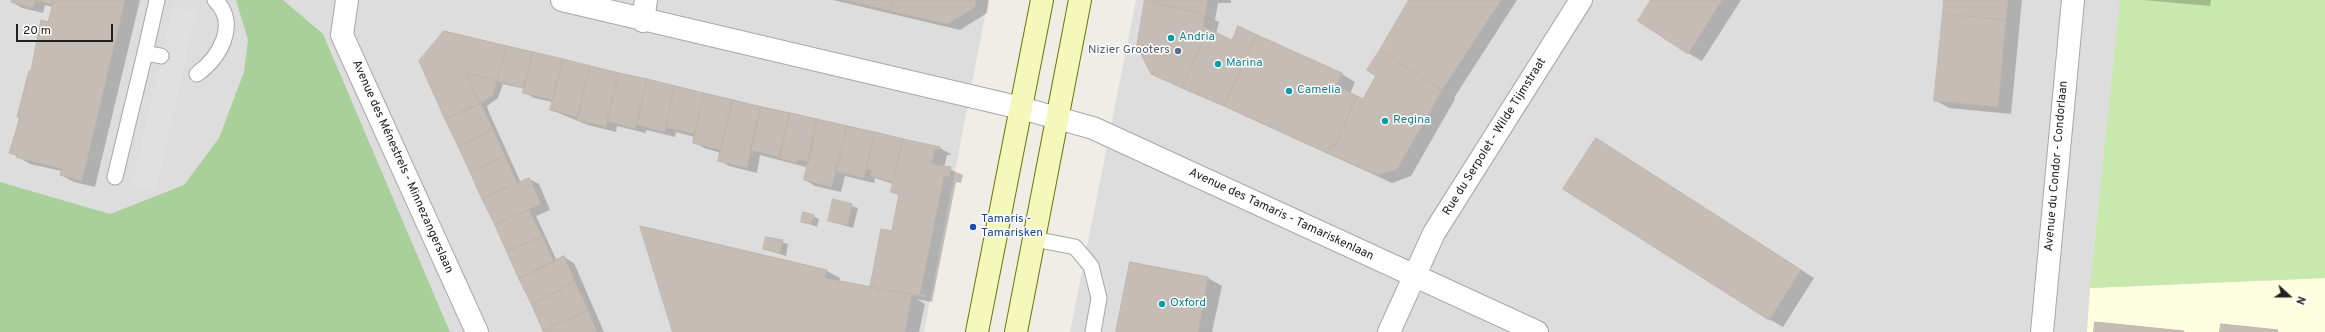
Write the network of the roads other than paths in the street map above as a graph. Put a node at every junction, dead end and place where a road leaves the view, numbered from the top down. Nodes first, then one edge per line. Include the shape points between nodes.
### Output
1 (157, 0) edge
2 (215, 0) edge
3 (347, 0) edge
4 (562, 0) edge
5 (1042, 0) edge
6 (1080, 0) edge
7 (1581, 0) edge
8 (2073, 0) edge
9 (645, 10) edge
10 (145, 53) junction
11 (161, 56) dead end
12 (197, 74) dead end
13 (1021, 108) junction
14 (1056, 118) junction
15 (115, 177) dead end
16 (1034, 239) junction
17 (1414, 276) junction
18 (477, 332) edge
19 (977, 332) edge
20 (1016, 332) edge
21 (1093, 332) edge
22 (1389, 332) edge
23 (1537, 332) edge
24 (2042, 332) edge

1 - 10 lane
2 - 12 lane via 223,14 226,27 224,42 208,66
3 - 18 street, Avenue des Ménestrels - Minnezangerslaan via 342,35
4 - 9 street, Avenue des Tamaris - Tamariskenlaan
5 - 13 street
6 - 14 street
7 - 17 street, Rue du Serpolet - Wilde Tijmstraat via 1434,233
8 - 24 street, Avenue du Condor - Condorlaan
9 - 13 street, Avenue des Tamaris - Tamariskenlaan
10 - 11 lane
10 - 15 lane
13 - 14 street, Avenue des Tamaris - Tamariskenlaan
13 - 19 street
14 - 16 street
14 - 17 street, Avenue des Tamaris - Tamariskenlaan via 1093,128
16 - 20 street
16 - 21 lane via 1075,247 1091,266 1099,298
17 - 22 street, Rue du Serpolet - Wilde Tijmstraat
17 - 23 street, Avenue des Tamaris - Tamariskenlaan

